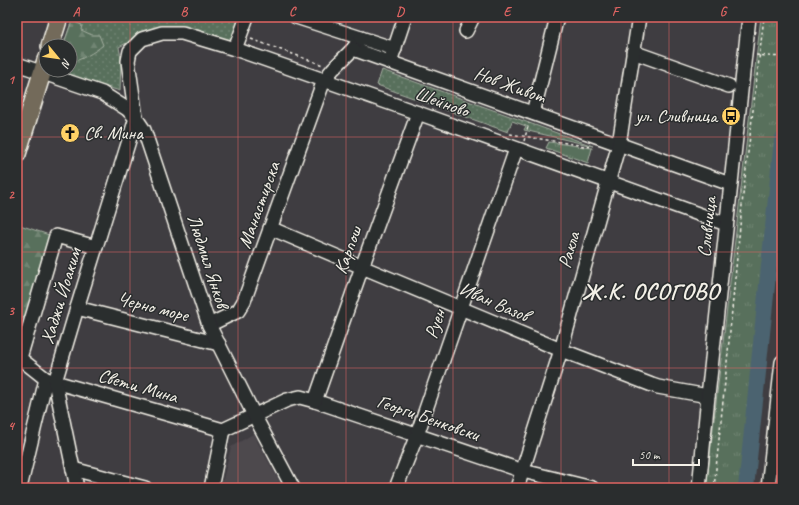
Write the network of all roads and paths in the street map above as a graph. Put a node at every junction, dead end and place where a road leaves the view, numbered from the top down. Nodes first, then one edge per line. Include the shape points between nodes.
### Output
1 (59, 17) edge
2 (247, 17) edge
3 (296, 17) edge
4 (405, 17) edge
5 (473, 17) edge
6 (557, 17) edge
7 (639, 17) edge
8 (749, 17) edge
9 (764, 17) edge
10 (466, 31) dead end
11 (240, 35) junction
12 (52, 38) edge
13 (361, 38) junction
14 (142, 39) joint
15 (235, 49) junction
16 (353, 49) junction
17 (395, 49) junction
18 (633, 52) junction
19 (745, 54) junction
20 (760, 55) junction
21 (782, 57) edge
22 (390, 62) junction
23 (17, 64) edge
24 (38, 66) edge
25 (334, 69) junction
26 (40, 78) edge
27 (70, 78) edge
28 (324, 80) junction
29 (729, 86) dead end
30 (418, 113) junction
31 (532, 113) junction
32 (136, 118) junction
33 (507, 133) dead end
34 (526, 136) junction
35 (619, 144) junction
36 (593, 147) dead end
37 (519, 150) junction
38 (17, 154) edge
39 (608, 182) junction
40 (730, 184) junction
41 (726, 224) junction
42 (270, 228) junction
43 (96, 247) junction
44 (362, 267) junction
45 (77, 308) junction
46 (461, 308) junction
47 (209, 325) junction
48 (219, 344) junction
49 (561, 350) junction
50 (18, 357) edge
51 (782, 362) edge
52 (50, 381) junction
53 (708, 396) junction
54 (315, 400) junction
55 (254, 415) junction
56 (223, 430) junction
57 (417, 435) junction
58 (73, 469) junction
59 (522, 471) junction
60 (20, 488) edge
61 (77, 488) edge
62 (145, 488) edge
63 (211, 488) edge
64 (293, 488) edge
65 (396, 488) edge
66 (517, 488) edge
67 (592, 488) edge
68 (699, 488) edge
69 (714, 488) edge
70 (768, 488) edge

1 - 12 main road
2 - 11 street
3 - 13 street
4 - 17 street
5 - 10 street
6 - 31 street
7 - 18 street, Ракла
8 - 19 street, Сливница
9 - 20 path
11 - 15 street
11 - 25 path
13 - 16 street
13 - 17 street
14 - 15 street, Шейново via 162,33 182,33
14 - 32 street, Людмил Янков via 130,51 128,61
15 - 28 street, Шейново
16 - 22 street, Нов Живот
16 - 25 street
17 - 22 street
18 - 29 street
18 - 35 street, Ракла
19 - 20 path
19 - 40 street, Сливница
20 - 21 path
20 - 69 path via 743,195
22 - 31 street, Нов Живот
23 - 24 street
25 - 28 street
26 - 38 main road
27 - 32 street via 102,93 128,109
28 - 30 street, Шейново
28 - 42 street, Манастирска
30 - 37 street, Шейново
30 - 44 street, Карпош
31 - 34 path
31 - 35 street, Нов Живот
32 - 43 street, Хаджи Йоаким
32 - 47 street, Людмил Янков via 144,130
33 - 34 path
34 - 36 path
34 - 37 path
35 - 39 street, Ракла
35 - 40 street, Нов Живот
37 - 39 street, Шейново
37 - 46 street, Руен
39 - 41 street, Шейново
39 - 49 street, Ракла
40 - 41 street, Сливница
41 - 53 street, Сливница
42 - 44 street, Иван Вазов
42 - 47 street, Манастирска via 244,301 238,311
43 - 45 street, Хаджи Йоаким
43 - 50 street via 56,236
44 - 46 street, Иван Вазов
44 - 54 street, Карпош
45 - 48 street, Черно море
45 - 52 street, Хаджи Йоаким
46 - 49 street, Иван Вазов
46 - 57 street, Руен
47 - 48 street, Людмил Янков
48 - 55 street, Людмил Янков
49 - 53 street, Иван Вазов via 658,387
49 - 59 street, Ракла
50 - 52 street, Свети Мина
51 - 70 street
52 - 56 street, Свети Мина
52 - 58 street, Хаджи Йоаким
52 - 60 street
53 - 68 street, Сливница
54 - 55 street, Георги Бенковски via 300,397 287,400
54 - 57 street, Георги Бенковски
55 - 56 street
55 - 64 street, Людмил Янков
56 - 63 street
57 - 59 street, Георги Бенковски
57 - 65 street, Руен
58 - 61 street, Хаджи Йоаким
58 - 62 street
59 - 66 street, Ракла
59 - 67 street, Георги Бенковски

